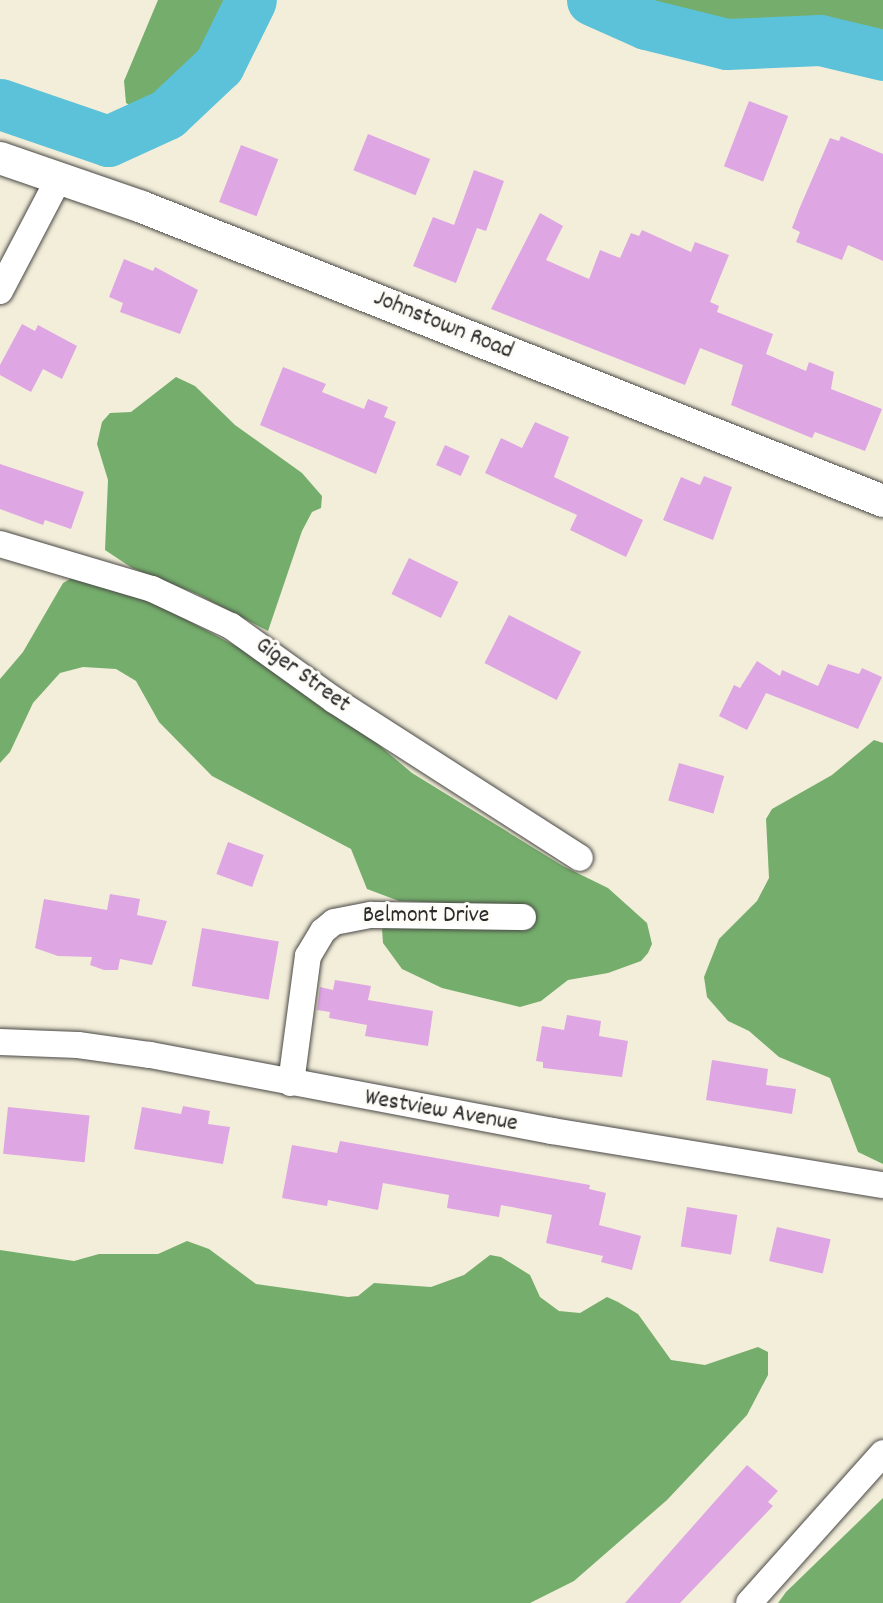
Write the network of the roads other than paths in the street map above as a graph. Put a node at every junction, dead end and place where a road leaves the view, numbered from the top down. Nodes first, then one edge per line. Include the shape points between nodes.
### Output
1 (0, 158) edge
2 (59, 178) junction
3 (0, 291) edge
4 (883, 501) edge
5 (0, 544) edge
6 (580, 858) dead end
7 (523, 917) dead end
8 (0, 1042) edge
9 (291, 1083) junction
10 (883, 1185) edge
11 (883, 1453) edge
12 (749, 1603) edge

1 - 2 street, Johnstown Road
2 - 3 street
2 - 4 street, Johnstown Road via 220,237
5 - 6 street, Giger Street via 152,589 231,626 334,700
7 - 9 street, Belmont Drive via 371,915 334,922 308,956
8 - 9 street, Westview Avenue via 109,1048
9 - 10 street, Westview Avenue
11 - 12 street

